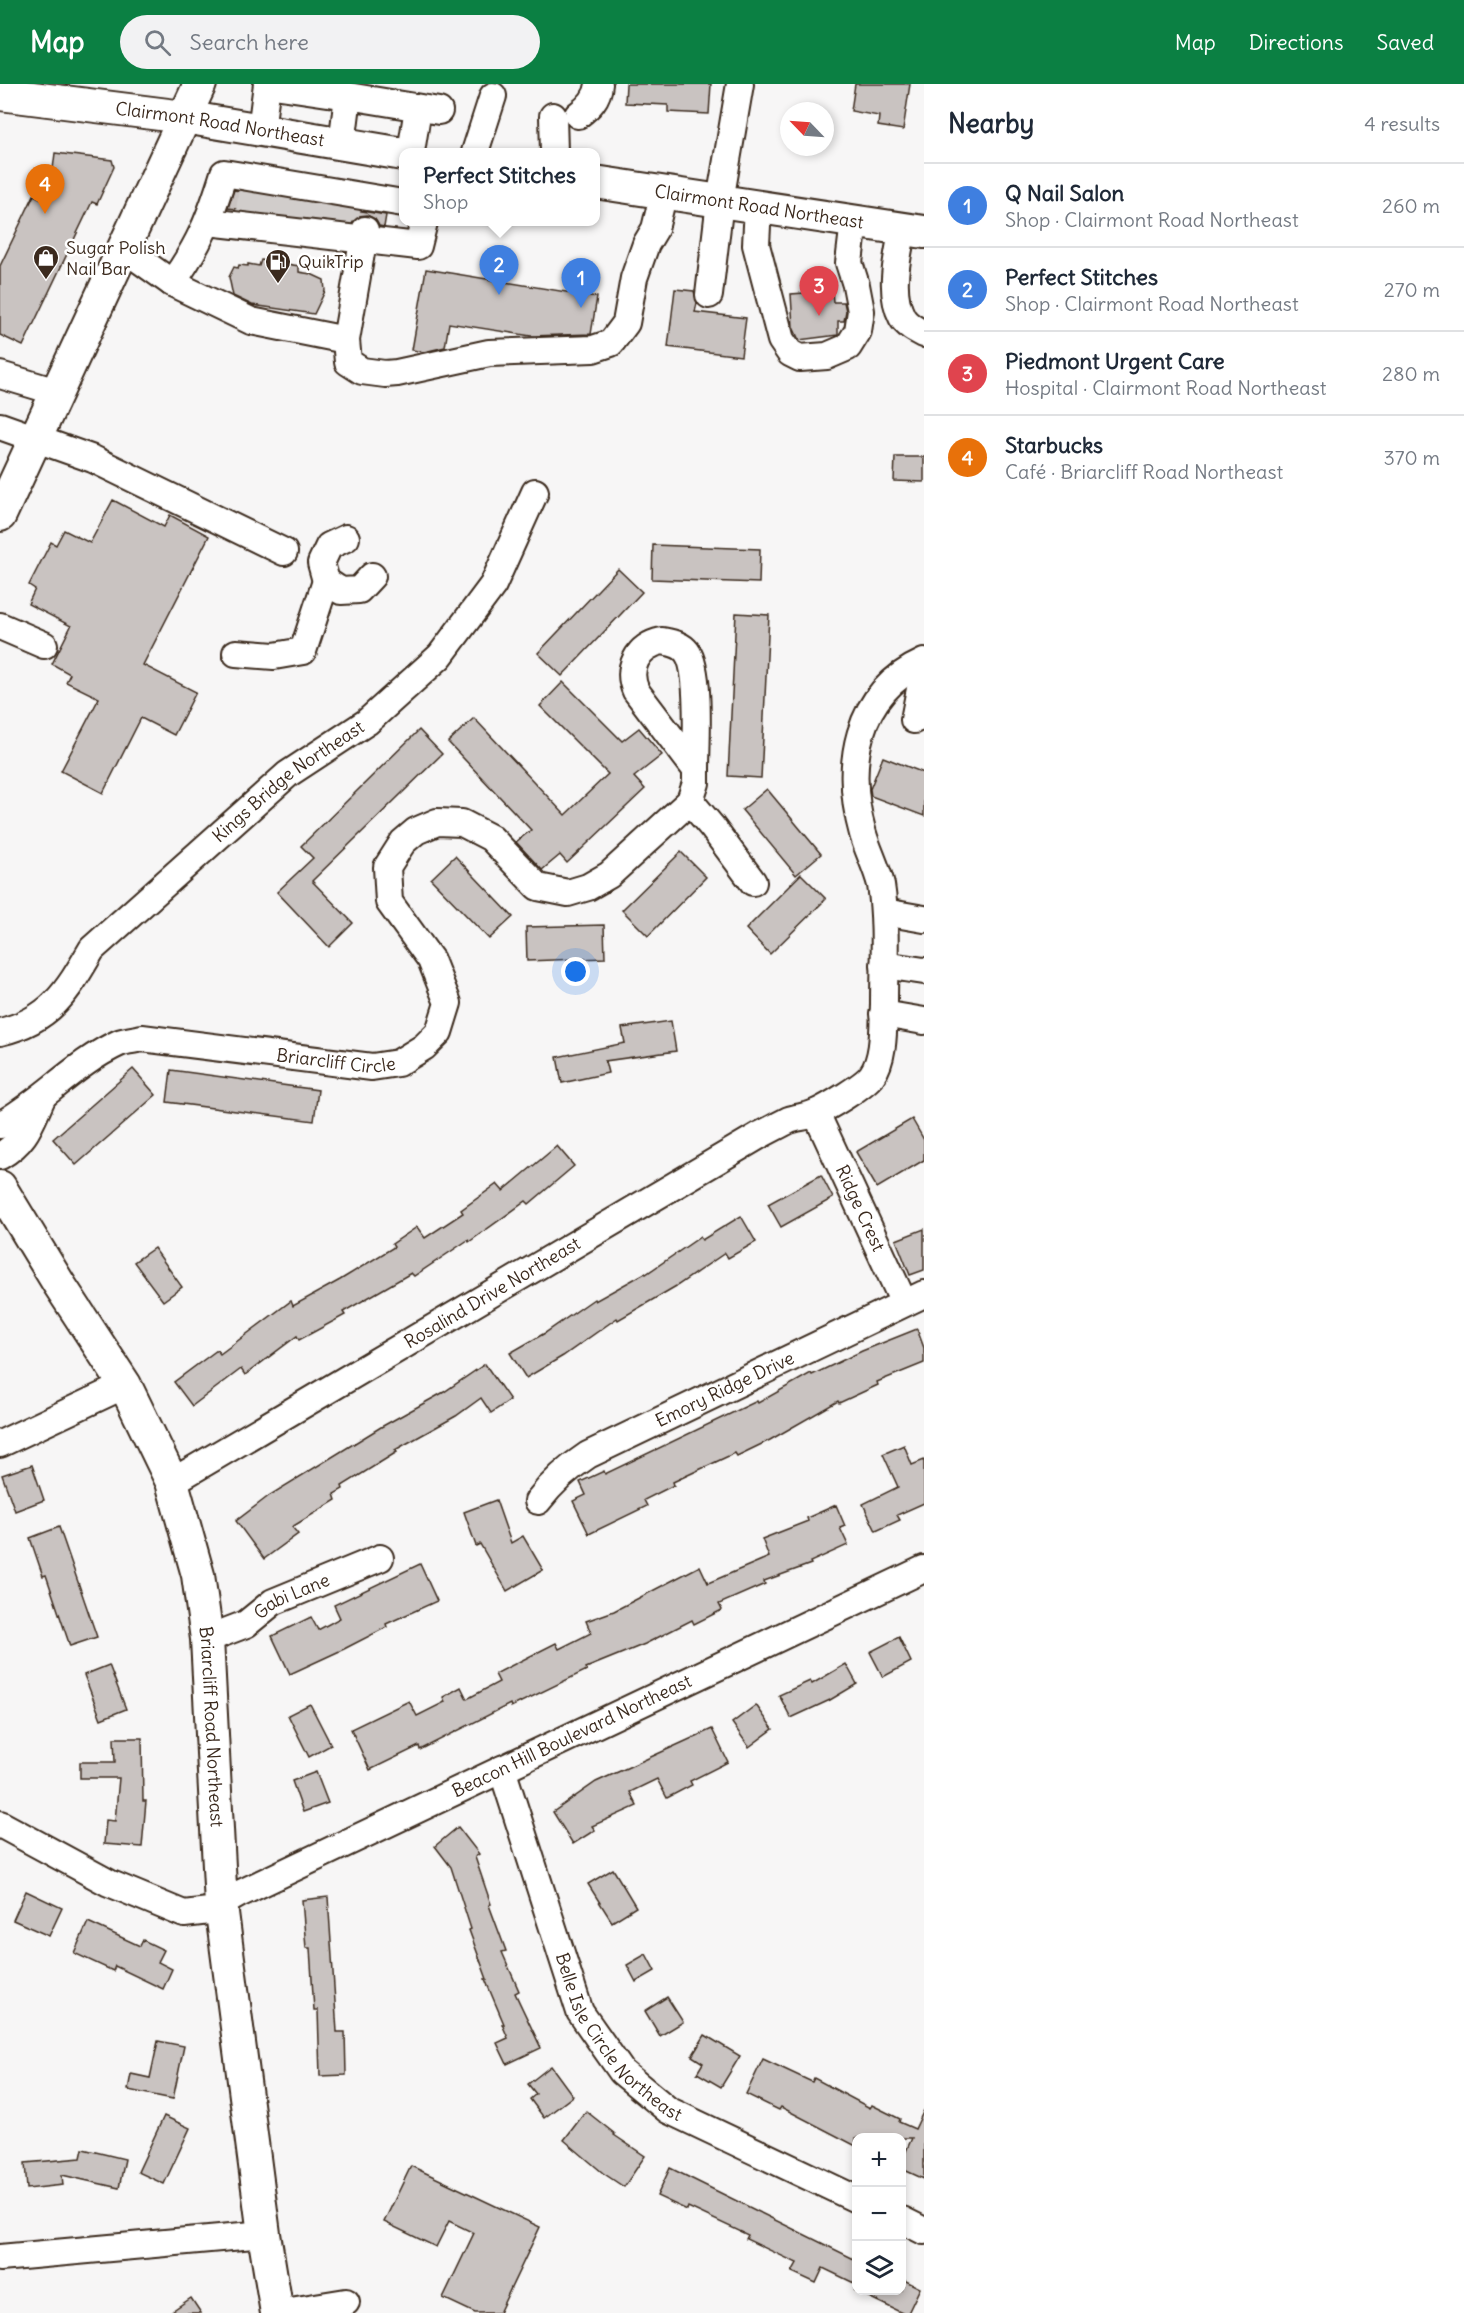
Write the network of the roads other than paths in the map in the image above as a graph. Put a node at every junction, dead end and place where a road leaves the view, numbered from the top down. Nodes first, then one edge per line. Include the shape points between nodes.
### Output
1 (200, 84) edge
2 (267, 84) edge
3 (599, 84) edge
4 (740, 84) edge
5 (12, 92) edge
6 (364, 93) edge
7 (72, 94) edge
8 (493, 96) dead end
9 (578, 115) dead end
10 (553, 116) dead end
11 (184, 117) junction
12 (261, 130) junction
13 (342, 144) junction
14 (413, 148) edge
15 (477, 148) edge
16 (554, 148) edge
17 (399, 153) edge
18 (600, 183) edge
19 (664, 192) junction
20 (720, 201) junction
21 (399, 203) edge
22 (758, 206) junction
23 (308, 210) junction
24 (854, 221) junction
25 (208, 222) junction
26 (423, 226) edge
27 (913, 230) edge
28 (123, 248) junction
29 (172, 283) junction
30 (709, 295) dead end
31 (924, 334) edge
32 (346, 340) junction
33 (0, 375) edge
34 (57, 392) junction
35 (0, 426) edge
36 (36, 437) junction
37 (535, 492) dead end
38 (0, 515) edge
39 (346, 538) dead end
40 (284, 552) dead end
41 (372, 576) dead end
42 (326, 581) junction
43 (0, 626) edge
44 (44, 645) dead end
45 (236, 653) dead end
46 (924, 662) edge
47 (924, 681) edge
48 (914, 720) dead end
49 (696, 770) dead end
50 (690, 801) junction
51 (753, 882) dead end
52 (884, 912) junction
53 (924, 919) edge
54 (884, 965) junction
55 (924, 971) edge
56 (883, 1014) junction
57 (924, 1021) edge
58 (0, 1032) edge
59 (42, 1098) junction
60 (816, 1113) junction
61 (0, 1125) edge
62 (0, 1156) edge
63 (0, 1187) edge
64 (914, 1299) edge
65 (125, 1385) junction
66 (0, 1444) edge
67 (172, 1482) junction
68 (538, 1501) dead end
69 (380, 1558) dead end
70 (924, 1569) edge
71 (207, 1639) junction
72 (502, 1769) junction
73 (0, 1824) edge
74 (221, 1905) junction
75 (852, 2197) edge
76 (906, 2222) edge
77 (924, 2231) edge
78 (264, 2234) junction
79 (0, 2258) edge
80 (346, 2302) dead end
81 (277, 2313) edge

1 - 11 main road
2 - 6 street
2 - 12 street
3 - 9 street via 590,107
4 - 20 street
5 - 7 main road, Clairmont Road Northeast
6 - 13 street
6 - 14 street via 428,110
7 - 11 main road, Clairmont Road Northeast
8 - 15 street
10 - 16 street
11 - 12 main road, Clairmont Road Northeast
11 - 28 main road
12 - 13 main road, Clairmont Road Northeast
13 - 17 main road, Clairmont Road Northeast
18 - 19 main road, Clairmont Road Northeast
19 - 20 main road, Clairmont Road Northeast
19 - 32 street via 655,229 634,279 626,323 611,342 600,348 489,353 385,374 351,366
20 - 22 main road, Clairmont Road Northeast
20 - 30 street
21 - 23 street
22 - 24 main road, Clairmont Road Northeast
22 - 24 street via 756,245 781,339 790,353 800,358 827,356 848,347 858,331 861,311 849,263
23 - 25 street
23 - 25 street via 224,173
23 - 26 street via 418,246
23 - 32 street
24 - 27 main road, Clairmont Road Northeast
25 - 29 street
27 - 31 street via 896,272 896,300 902,319
28 - 29 street
28 - 34 main road
29 - 32 street via 251,321
33 - 34 street
34 - 36 main road
35 - 36 street
36 - 38 main road
36 - 40 street via 93,459
37 - 58 street, Kings Bridge Northeast via 493,585 440,656 368,722 288,774 92,949 73,981 47,1012 22,1027
39 - 42 street via 329,546 321,563
41 - 42 street via 359,590 341,591
42 - 45 street via 303,651 274,656
43 - 44 street
46 - 52 street, Rosalind Drive Northeast via 904,671 876,699 862,725 856,749 855,788 862,833 880,882
47 - 48 street
49 - 50 street
50 - 51 street
50 - 59 street, Briarcliff Circle via 609,875 568,893 538,887 491,838 462,823 437,822 403,842 387,867 389,902 431,960 448,1003 439,1032 398,1064 372,1067 142,1038 121,1042 92,1059
52 - 53 street
52 - 54 street, Rosalind Drive Northeast
54 - 55 street
54 - 56 street, Rosalind Drive Northeast
56 - 57 street
56 - 60 street, Rosalind Drive Northeast via 879,1062 872,1075
59 - 61 street, Briarcliff Circle
59 - 62 street, Briarcliff Circle via 26,1136
60 - 64 street, Ridge Crest
60 - 67 street, Rosalind Drive Northeast via 791,1119 760,1135
63 - 65 main road, Briarcliff Road Northeast
64 - 68 street, Emory Ridge Drive via 588,1455
65 - 66 street
65 - 67 main road, Briarcliff Road Northeast
67 - 71 main road, Briarcliff Road Northeast via 198,1575
69 - 71 street, Gabi Lane via 273,1602 246,1624
70 - 72 street, Beacon Hill Boulevard Northeast
71 - 74 main road, Briarcliff Road Northeast
72 - 74 street, Beacon Hill Boulevard Northeast
72 - 75 street, Belle Isle Circle Northeast via 580,2013 622,2072 668,2110
73 - 74 street, Beacon Hill Boulevard Northeast via 110,1883 184,1914
74 - 78 main road, Briarcliff Road Northeast
76 - 77 street
78 - 79 street
78 - 81 main road, Briarcliff Road Northeast
80 - 81 street

